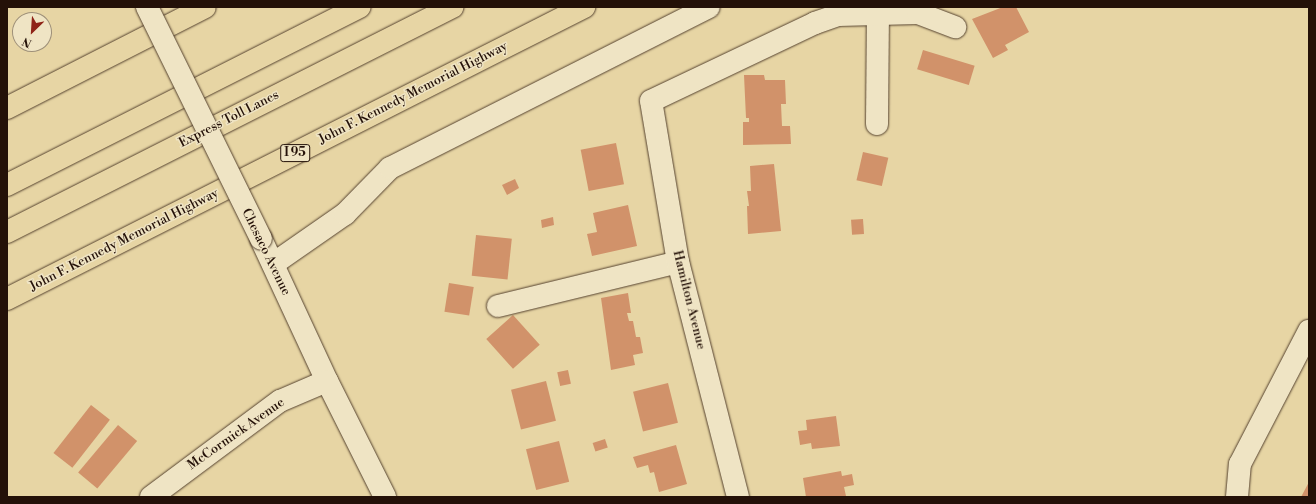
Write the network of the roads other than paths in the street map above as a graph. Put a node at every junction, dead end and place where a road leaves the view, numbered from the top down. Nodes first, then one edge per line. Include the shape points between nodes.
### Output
1 (146, 7) edge
2 (205, 7) edge
3 (360, 7) edge
4 (452, 7) edge
5 (584, 7) edge
6 (710, 7) edge
7 (878, 16) junction
8 (956, 27) dead end
9 (7, 108) edge
10 (877, 124) dead end
11 (7, 185) edge
12 (7, 232) edge
13 (678, 262) junction
14 (273, 264) junction
15 (7, 299) edge
16 (498, 306) dead end
17 (1309, 331) edge
18 (327, 382) junction
19 (734, 495) edge
20 (151, 497) edge
21 (385, 497) edge
22 (1237, 497) edge

1 - 14 street, Chesaco Avenue, bridge
2 - 9 highway
3 - 11 highway
4 - 12 highway, Express Toll Lanes
5 - 15 highway, John F. Kennedy Memorial Highway / I 95
6 - 14 street via 390,168 345,214
7 - 8 street via 918,13
7 - 10 street
7 - 13 street, Hamilton Avenue via 838,15 815,23 651,101
13 - 16 street
13 - 19 street, Hamilton Avenue
14 - 18 street, Chesaco Avenue
17 - 22 street via 1240,464
18 - 20 street, McCormick Avenue via 280,401
18 - 21 street, Chesaco Avenue

